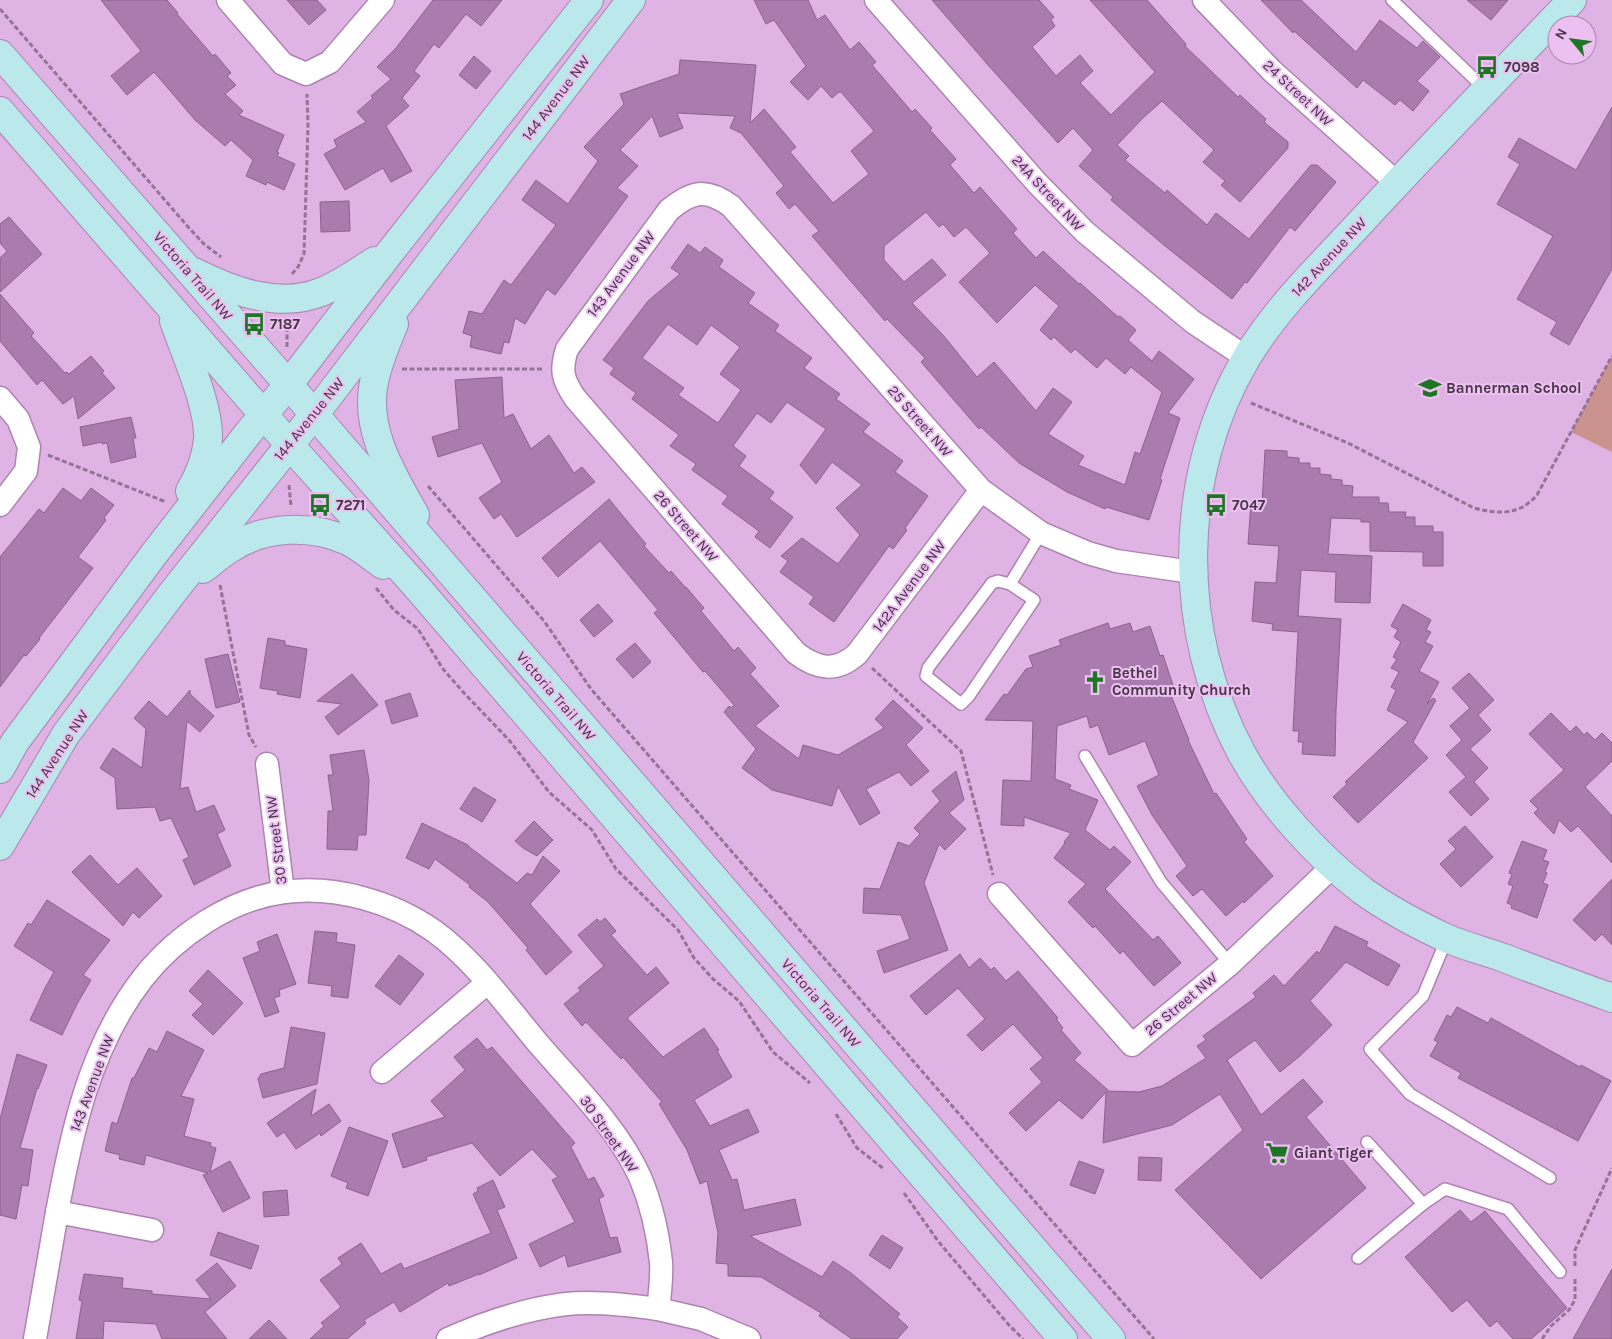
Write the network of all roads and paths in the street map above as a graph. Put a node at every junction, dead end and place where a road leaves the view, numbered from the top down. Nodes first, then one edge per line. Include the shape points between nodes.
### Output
1 (228, 0) edge
2 (383, 0) edge
3 (589, 0) edge
4 (631, 0) edge
5 (876, 0) edge
6 (1204, 0) edge
7 (1392, 0) edge
8 (1572, 0) edge
9 (0, 9) edge
10 (0, 54) edge
11 (306, 74) junction
12 (1486, 90) junction
13 (0, 111) edge
14 (1397, 183) junction
15 (698, 193) joint
16 (391, 251) junction
17 (222, 258) dead end
18 (186, 268) junction
19 (287, 276) dead end
20 (405, 296) junction
21 (168, 305) junction
22 (287, 318) dead end
23 (287, 354) dead end
24 (1612, 356) edge
25 (1247, 358) junction
26 (400, 368) dead end
27 (562, 368) junction
28 (288, 385) junction
29 (1228, 394) junction
30 (0, 398) edge
31 (314, 414) junction
32 (264, 415) junction
33 (290, 444) junction
34 (29, 447) junction
35 (288, 478) dead end
36 (425, 483) dead end
37 (981, 490) junction
38 (166, 502) dead end
39 (0, 506) edge
40 (292, 512) dead end
41 (1041, 532) junction
42 (154, 554) junction
43 (441, 563) junction
44 (1192, 572) junction
45 (223, 579) dead end
46 (369, 582) dead end
47 (1010, 584) junction
48 (416, 586) junction
49 (173, 592) junction
50 (857, 654) junction
51 (827, 667) joint
52 (1085, 756) dead end
53 (267, 764) joint
54 (0, 769) edge
55 (0, 846) edge
56 (1333, 866) junction
57 (282, 892) junction
58 (999, 894) joint
59 (1447, 938) junction
60 (1230, 964) junction
61 (487, 984) junction
62 (1612, 998) edge
63 (382, 1072) dead end
64 (814, 1087) dead end
65 (833, 1110) dead end
66 (1367, 1142) dead end
67 (1612, 1168) edge
68 (887, 1172) dead end
69 (1550, 1178) dead end
70 (900, 1188) dead end
71 (1423, 1204) junction
72 (57, 1212) junction
73 (152, 1230) dead end
74 (1358, 1258) dead end
75 (1560, 1272) dead end
76 (658, 1309) junction
77 (484, 1332) edge
78 (35, 1339) edge
79 (448, 1339) edge
80 (749, 1339) edge
81 (1023, 1339) edge
82 (1063, 1339) edge
83 (1111, 1339) edge
84 (1154, 1339) edge
85 (1542, 1339) edge

1 - 11 street via 283,64
2 - 11 street via 330,62
3 - 16 main road
4 - 20 main road, 144 Avenue NW
5 - 25 street, 24A Street NW via 1036,183 1085,232 1192,322
6 - 14 street, 24 Street NW via 1272,71
7 - 12 lane
8 - 12 main road, 142 Avenue NW
9 - 17 path via 189,228
10 - 18 main road, Victoria Trail NW
11 - 19 path via 308,126 304,254 298,267
12 - 14 main road, 142 Avenue NW
13 - 21 main road
14 - 25 main road, 142 Avenue NW via 1300,288
15 - 27 street, 143 Avenue NW via 669,210 572,340
15 - 37 street, 25 Street NW via 716,197 731,206
16 - 18 main road via 328,289 304,298 248,294
16 - 28 main road
18 - 28 main road, Victoria Trail NW
20 - 31 main road, 144 Avenue NW
20 - 43 main road via 374,383 375,429 390,470
21 - 32 main road
21 - 42 main road via 196,381 207,420 208,439 196,482
22 - 23 path
24 - 29 path via 1536,495 1518,510 1504,512 1474,508 1348,442
25 - 29 main road, 142 Avenue NW
26 - 27 path
27 - 51 street, 26 Street NW via 567,386 575,398 796,653 814,664
28 - 31 main road, Victoria Trail NW
28 - 32 main road
29 - 44 main road, 142 Avenue NW via 1207,450 1200,484 1195,511
30 - 34 street via 18,419
31 - 33 main road, 144 Avenue NW
31 - 43 main road, Victoria Trail NW
32 - 33 main road
32 - 42 main road
33 - 48 main road
33 - 49 main road, 144 Avenue NW
34 - 38 path
34 - 39 street via 26,471
35 - 40 path
36 - 84 path via 544,621 591,690
37 - 41 street, 25 Street NW
37 - 50 street, 142A Avenue NW
41 - 44 street, 25 Street NW via 1079,550 1116,562
41 - 47 lane
42 - 54 main road via 15,742
43 - 83 main road, Victoria Trail NW
44 - 56 main road via 1203,646 1228,726 1264,787 1286,816
45 - 53 path via 220,590 249,735
46 - 64 path via 394,610 418,629 443,669 517,749 549,792 592,830 616,869 678,930 698,964 738,1001 773,1052
47 - 47 lane via 992,583 928,668 926,676 961,704 1034,600
48 - 49 main road via 349,542 317,530 293,529 262,534 232,547
48 - 82 main road
49 - 55 main road, 144 Avenue NW via 66,734
50 - 51 street, 142A Avenue NW via 847,663
50 - 58 path via 961,751
52 - 60 lane via 1161,882
53 - 57 street, 30 Street NW
56 - 59 main road via 1364,892
56 - 60 street, 26 Street NW
57 - 61 street, 30 Street NW via 338,894 392,908 445,940
57 - 72 street, 143 Avenue NW via 237,906 193,930 157,961 136,987 113,1024 89,1080 69,1148
58 - 60 street, 26 Street NW via 1132,1045
59 - 62 main road
59 - 69 lane via 1423,996 1370,1049 1410,1094
61 - 63 street
61 - 76 street, 30 Street NW via 597,1112 630,1158 640,1178 657,1236 661,1264
65 - 68 path via 857,1148
66 - 71 lane
67 - 85 path via 1575,1250 1575,1300
70 - 81 path via 938,1241
71 - 74 lane
71 - 75 lane via 1445,1189 1508,1209
72 - 73 street
72 - 78 street, 143 Avenue NW
76 - 77 street via 568,1304 508,1316
76 - 80 street via 701,1319
77 - 79 street

